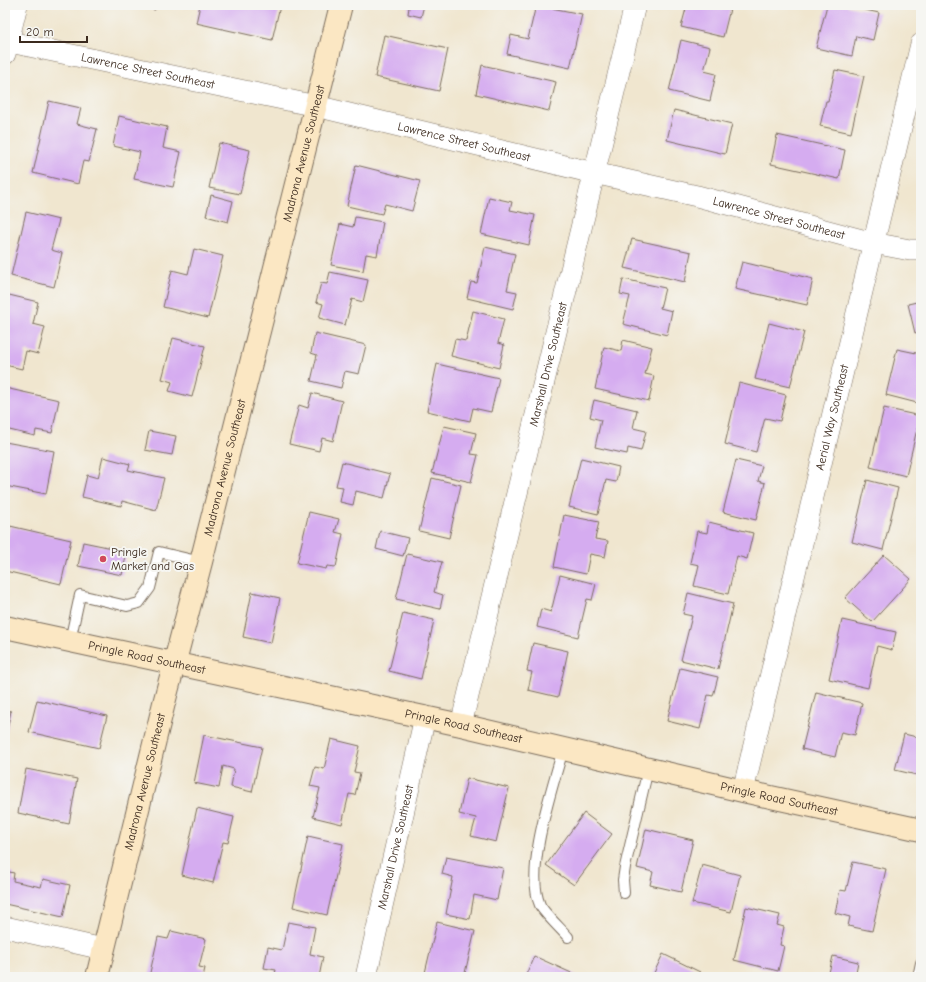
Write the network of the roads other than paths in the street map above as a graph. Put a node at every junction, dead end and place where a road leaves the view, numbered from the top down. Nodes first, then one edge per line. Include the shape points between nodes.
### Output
1 (17, 5) edge
2 (341, 5) edge
3 (636, 5) edge
4 (921, 44) edge
5 (6, 46) edge
6 (316, 106) junction
7 (594, 173) junction
8 (873, 243) junction
9 (921, 250) edge
10 (201, 562) junction
11 (5, 627) edge
12 (70, 641) junction
13 (175, 662) junction
14 (425, 717) junction
15 (461, 725) junction
16 (563, 749) junction
17 (648, 768) junction
18 (743, 791) junction
19 (921, 830) edge
20 (624, 893) dead end
21 (5, 927) edge
22 (568, 937) dead end
23 (104, 949) junction
24 (921, 963) edge
25 (97, 977) edge
26 (366, 977) edge
27 (918, 977) edge

1 - 5 street
2 - 6 main road, Madrona Avenue Southeast
3 - 7 street, Marshall Drive Southeast
4 - 8 street, Aerial Way Southeast
5 - 6 street, Lawrence Street Southeast
6 - 7 street, Lawrence Street Southeast
6 - 10 main road, Madrona Avenue Southeast
7 - 8 street, Lawrence Street Southeast via 697,196
7 - 15 street, Marshall Drive Southeast
8 - 9 street, Lawrence Street Southeast
8 - 18 street, Aerial Way Southeast
10 - 12 lane via 159,552 150,588 139,603 127,606 80,595
10 - 13 main road, Madrona Avenue Southeast
11 - 12 main road, Pringle Road Southeast
12 - 13 main road, Pringle Road Southeast
13 - 14 main road, Pringle Road Southeast
13 - 23 main road, Madrona Avenue Southeast
14 - 15 main road, Pringle Road Southeast
14 - 26 street, Marshall Drive Southeast
15 - 16 main road, Pringle Road Southeast
16 - 17 main road, Pringle Road Southeast
16 - 22 lane via 536,857 535,888 540,906
17 - 18 main road, Pringle Road Southeast
17 - 20 lane via 625,867
18 - 19 main road, Pringle Road Southeast
21 - 23 street
23 - 25 main road, Madrona Avenue Southeast
24 - 27 lane

